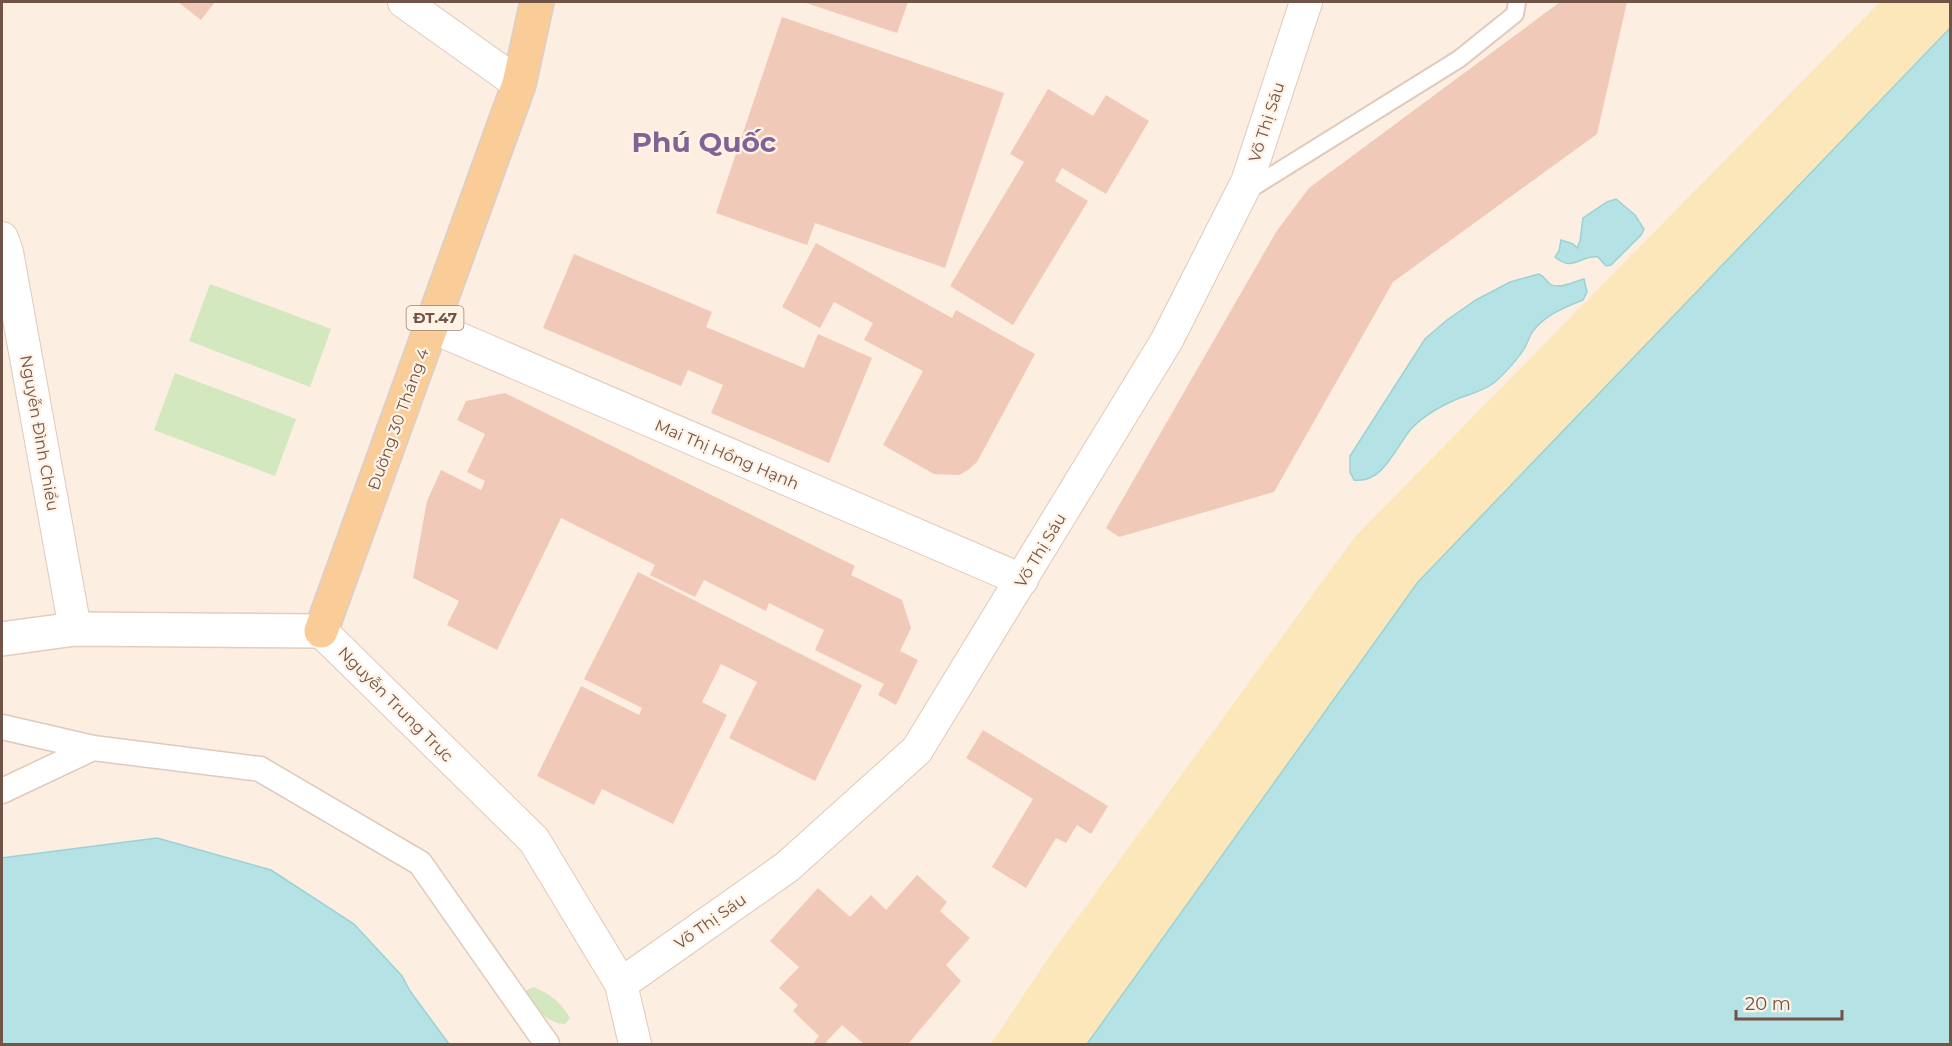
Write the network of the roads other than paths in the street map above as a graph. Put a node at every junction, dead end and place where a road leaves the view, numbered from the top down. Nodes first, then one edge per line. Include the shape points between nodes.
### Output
1 (404, 2) edge
2 (537, 2) edge
3 (1306, 2) edge
4 (1517, 2) edge
5 (519, 84) junction
6 (1241, 195) junction
7 (2, 238) edge
8 (432, 327) junction
9 (1022, 580) junction
10 (75, 629) junction
11 (321, 631) junction
12 (2, 639) edge
13 (2, 727) edge
14 (93, 748) junction
15 (2, 791) edge
16 (621, 984) junction
17 (547, 1044) edge
18 (635, 1044) edge

1 - 5 street
2 - 5 main road, Đường 30 Tháng 4 / ĐT.47
3 - 6 street, Võ Thị Sáu
4 - 6 lane via 1515,14 1459,59
5 - 8 main road, Đường 30 Tháng 4 / ĐT.47
6 - 9 street, Võ Thị Sáu via 1167,340
7 - 10 street, Nguyễn Đình Chiểu
8 - 9 street, Mai Thị Hồng Hạnh
8 - 11 main road, Đường 30 Tháng 4 / ĐT.47
9 - 16 street, Võ Thị Sáu via 917,750 787,867
10 - 11 main road
10 - 12 main road
11 - 16 street, Nguyễn Trung Trực via 534,840
13 - 14 street
14 - 15 street
14 - 17 street via 260,769 420,863
16 - 18 street, Nguyễn Trung Trực

